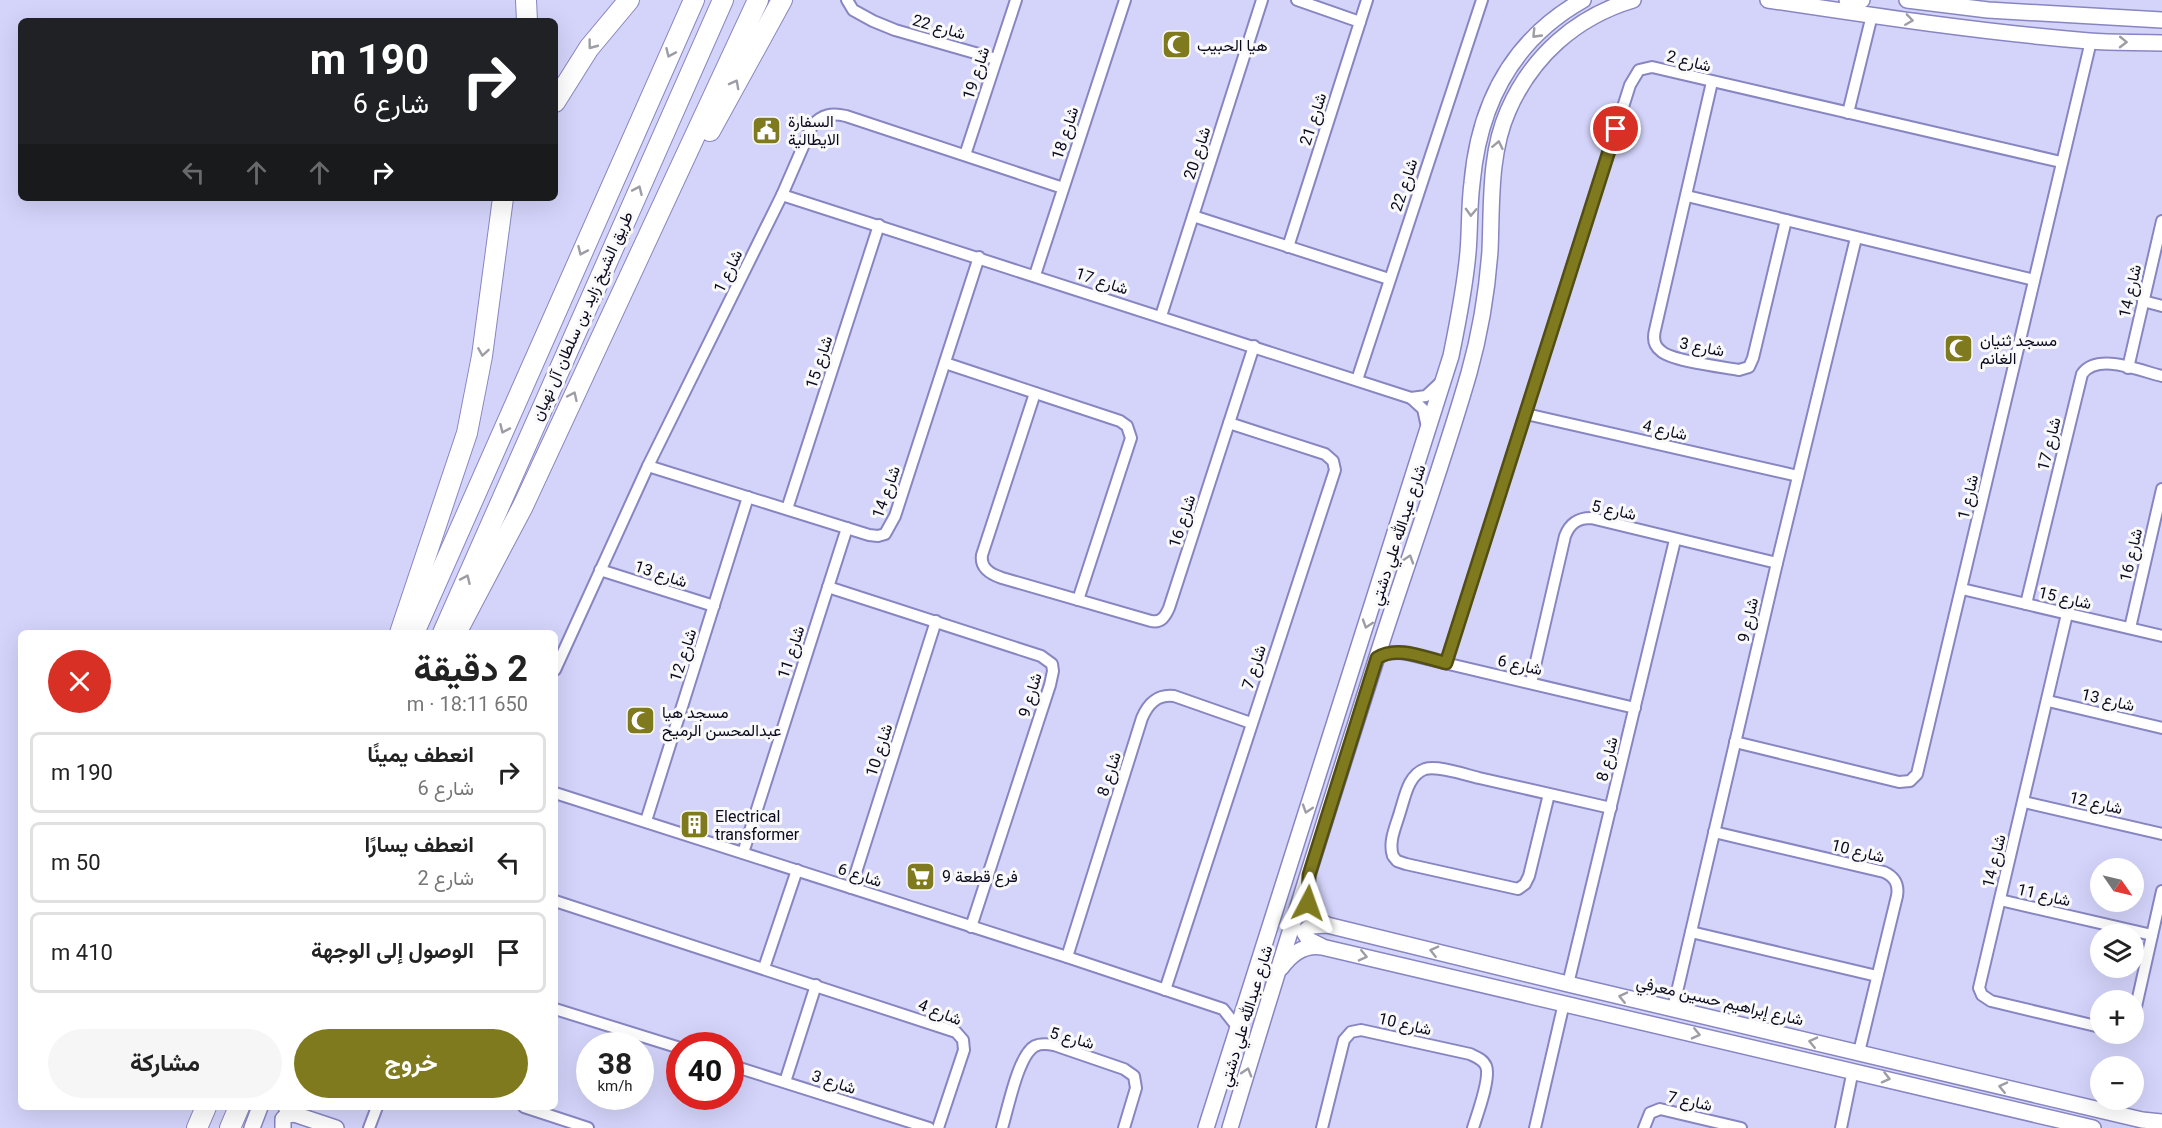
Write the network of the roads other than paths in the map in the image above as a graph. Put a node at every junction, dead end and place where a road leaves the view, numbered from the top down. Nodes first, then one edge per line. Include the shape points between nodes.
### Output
1 (526, 0) edge
2 (629, 0) edge
3 (723, 0) edge
4 (758, 0) edge
5 (782, 0) edge
6 (847, 0) edge
7 (1016, 0) edge
8 (1125, 0) edge
9 (1262, 0) edge
10 (1297, 0) edge
11 (1367, 0) edge
12 (1482, 0) edge
13 (1583, 0) edge
14 (1633, 0) edge
15 (1768, 0) edge
16 (1847, 0) edge
17 (1862, 0) edge
18 (1906, 0) edge
19 (691, 5) edge
20 (1872, 15) junction
21 (2082, 16) junction
22 (527, 18) edge
23 (2162, 20) edge
24 (1360, 22) junction
25 (1976, 29) junction
26 (2091, 41) junction
27 (2159, 41) edge
28 (996, 59) junction
29 (1712, 82) junction
30 (558, 97) edge
31 (1848, 113) junction
32 (965, 155) junction
33 (2061, 162) junction
34 (1063, 188) junction
35 (782, 195) junction
36 (1687, 196) junction
37 (503, 201) edge
38 (514, 201) edge
39 (1192, 216) junction
40 (1786, 220) junction
41 (2162, 221) edge
42 (879, 225) junction
43 (1856, 238) junction
44 (1288, 247) junction
45 (979, 257) junction
46 (634, 263) junction
47 (1466, 273) junction
48 (1035, 275) junction
49 (1389, 279) junction
50 (2034, 280) junction
51 (491, 294) junction
52 (2144, 301) junction
53 (2162, 306) edge
54 (1161, 316) junction
55 (1254, 346) junction
56 (1474, 354) junction
57 (945, 363) junction
58 (2128, 368) junction
59 (1446, 372) junction
60 (2162, 376) edge
61 (1357, 380) junction
62 (1035, 393) junction
63 (1411, 398) junction
64 (1527, 414) junction
65 (1229, 423) junction
66 (1426, 436) junction
67 (648, 466) junction
68 (1798, 476) junction
69 (2162, 489) edge
70 (748, 497) junction
71 (523, 506) junction
72 (787, 509) junction
73 (847, 528) junction
74 (1675, 540) junction
75 (1777, 563) junction
76 (600, 570) junction
77 (828, 587) junction
78 (1962, 589) junction
79 (1078, 600) junction
80 (2026, 604) junction
81 (714, 606) junction
82 (2067, 614) junction
83 (936, 621) junction
84 (2130, 628) junction
85 (401, 630) edge
86 (415, 630) edge
87 (444, 630) edge
88 (458, 630) edge
89 (468, 630) edge
90 (1384, 634) junction
91 (2162, 636) edge
92 (1398, 652) junction
93 (1377, 658) junction
94 (558, 663) edge
95 (1446, 663) junction
96 (1531, 683) junction
97 (2048, 701) junction
98 (1635, 708) junction
99 (1251, 723) junction
100 (2162, 728) edge
101 (1735, 742) junction
102 (558, 794) edge
103 (1550, 794) junction
104 (2024, 802) junction
105 (1611, 808) junction
106 (646, 821) junction
107 (1714, 832) junction
108 (2162, 834) edge
109 (743, 853) junction
110 (797, 870) junction
111 (1309, 875) junction
112 (851, 888) junction
113 (2162, 891) edge
114 (2000, 900) junction
115 (558, 902) edge
116 (1327, 925) junction
117 (970, 927) junction
118 (1690, 932) junction
119 (2152, 935) junction
120 (1322, 947) junction
121 (1067, 957) junction
122 (764, 968) junction
123 (1276, 976) junction
124 (1877, 976) junction
125 (1568, 984) junction
126 (816, 985) junction
127 (1165, 990) junction
128 (2140, 990) edge
129 (1246, 1001) junction
130 (1564, 1003) junction
131 (558, 1009) edge
132 (1223, 1009) junction
133 (1673, 1009) junction
134 (2090, 1025) edge
135 (1238, 1028) junction
136 (666, 1044) edge
137 (1859, 1052) junction
138 (744, 1069) edge
139 (1853, 1070) junction
140 (785, 1082) junction
141 (2042, 1096) junction
142 (1995, 1105) junction
143 (205, 1110) edge
144 (238, 1110) edge
145 (259, 1110) edge
146 (290, 1110) edge
147 (376, 1110) edge
148 (533, 1110) edge
149 (2162, 1123) edge
150 (197, 1128) edge
151 (230, 1128) edge
152 (252, 1128) edge
153 (283, 1128) edge
154 (336, 1128) edge
155 (369, 1128) edge
156 (588, 1128) edge
157 (929, 1128) edge
158 (938, 1128) edge
159 (1002, 1128) edge
160 (1124, 1128) edge
161 (1206, 1128) edge
162 (1217, 1128) edge
163 (1230, 1128) edge
164 (1322, 1128) edge
165 (1473, 1128) edge
166 (1535, 1128) edge
167 (1644, 1128) edge
168 (1741, 1128) edge
169 (1841, 1128) edge
170 (2093, 1128) edge
171 (2158, 1128) edge

1 - 22 highway
2 -> 30 highway via 589,48
87 -> 3 highway, طريق الشيخ زايد بن سلطان آل نهيان
4 - 46 highway
46 -> 5 highway
6 - 28 street, شارع 22 via 853,10 880,24
7 - 28 street, شارع 19
8 - 34 street, شارع 18
9 - 39 street, شارع 20
10 - 24 street
11 - 24 street, شارع 21
12 - 49 street, شارع 22
13 -> 47 main road, شارع عبدالله علي دشتي via 1550,21 1529,41 1507,69 1489,105 1477,144
56 -> 14 main road, شارع عبدالله علي دشتي via 1488,279 1494,162 1508,110 1536,63 1562,36 1592,16
15 - 20 main road
16 - 17 main road
18 - 21 main road
19 -> 86 highway, طريق الشيخ زايد بن سلطان آل نهيان
20 -> 25 main road
20 - 31 street
21 - 23 main road
21 - 25 main road via 2045,22 1979,17 1973,23
24 - 44 street, شارع 21
25 - 26 main road
26 -> 27 main road
26 - 33 street, شارع 1
28 - 32 street, شارع 19
29 - 31 street, شارع 2
29 - 36 street, شارع 3
29 - 64 street, شارع 2 via 1652,67 1641,69 1634,77
31 - 33 street, شارع 2
32 - 34 street, شارع 1
32 - 35 street, شارع 1 via 846,117 827,115 813,126
33 - 50 street, شارع 1
34 - 48 street, شارع 18
35 - 42 street, شارع 17
35 - 67 street, شارع 1
36 - 40 street
36 - 40 street, شارع 3 via 1654,336 1658,349 1674,357 1739,370 1749,367
37 - 51 highway
38 - 51 highway
39 - 44 street
39 - 54 street, شارع 20
40 - 43 street
41 - 52 street, شارع 14
42 - 45 street, شارع 17
42 - 72 street, شارع 15
43 - 50 street
43 - 68 street, شارع 9
44 - 49 street
45 - 48 street, شارع 17
45 - 57 street, شارع 14
71 -> 46 highway
47 - 56 main road via 1473,267 1480,275 1472,326
47 - 59 main road, شارع عبدالله علي دشتي
48 - 54 street, شارع 17
49 - 61 street, شارع 22
50 - 78 street, شارع 1
51 -> 85 highway via 467,433
52 - 53 street
52 - 58 street, شارع 14
54 - 55 street, شارع 17
55 - 61 street, شارع 17
55 - 65 street, شارع 16
90 -> 56 main road, شارع عبدالله علي دشتي
57 - 62 street
57 - 73 street, شارع 14 via 891,526 878,536
58 - 60 street, شارع 17
58 - 80 street, شارع 17 via 2101,362 2090,365 2082,374
59 - 63 street via 1431,393
59 - 66 main road, شارع عبدالله علي دشتي
61 - 63 street, شارع 17
62 - 79 street via 1122,422 1131,433
62 - 79 street, شارع 16 via 982,562 986,570 997,576
63 - 66 street via 1425,413
64 - 68 street, شارع 4
64 - 95 street, شارع 2
65 - 79 street, شارع 16 via 1163,619 1151,621
65 - 99 street, شارع 7 via 1320,451 1335,466
66 -> 129 main road, شارع عبدالله علي دشتي
67 - 70 street, شارع 14
67 - 76 street, شارع 1
68 - 75 street, شارع 9
69 - 84 street, شارع 16
70 - 72 street, شارع 14
70 - 81 street, شارع 12
71 - 88 highway
71 - 89 main road
72 - 73 street, شارع 14
73 - 77 street, شارع 11
74 - 75 street, شارع 5
74 - 96 street, شارع 5 via 1591,518 1572,525 1565,536
74 - 98 street, شارع 8
75 - 101 street, شارع 9
76 - 81 street, شارع 13
76 - 94 street, شارع 1
77 - 83 street, شارع 9
77 - 109 street, شارع 11
78 - 80 street, شارع 15
78 - 101 street, شارع 1 via 1921,764 1913,780 1899,782
80 - 82 street, شارع 15
81 - 106 street, شارع 12
82 - 84 street, شارع 15
82 - 97 street, شارع 14
83 - 112 street, شارع 10
83 - 117 street, شارع 9 via 1043,657 1053,667
84 - 91 street, شارع 15
90 - 92 street
90 - 93 main road, شارع عبدالله علي دشتي
92 - 93 street, شارع 6
92 - 95 street, شارع 6
93 - 111 main road, شارع عبدالله علي دشتي
95 - 96 street, شارع 6
96 - 98 street, شارع 6
97 - 100 street, شارع 13
97 - 104 street, شارع 14
98 - 105 street, شارع 8
99 - 121 street, شارع 8 via 1174,696 1161,696 1150,704
99 - 127 street, شارع 7
101 - 107 street, شارع 9
102 - 106 street, شارع 6
103 - 103 street via 1529,876 1518,889 1406,864 1393,856 1391,840 1408,787 1424,769
103 - 105 street
104 - 108 street, شارع 12
104 - 114 street, شارع 14
105 - 125 street, شارع 8
106 - 109 street, شارع 6
107 - 118 street, شارع 9
107 - 124 street, شارع 10 via 1884,872 1893,878 1897,896
109 - 110 street, شارع 6
110 - 112 street, شارع 6
110 - 122 street
111 - 116 main road via 1308,903 1312,913
111 - 123 main road, شارع عبدالله علي دشتي
112 - 117 street, شارع 6
113 - 119 street
114 - 119 street, شارع 11
114 - 134 street, شارع 14 via 1979,985 1982,995 1996,1002
115 - 122 street, شارع 4
116 - 120 main road via 1311,926 1304,934
125 -> 116 main road, شارع إبراهيم حسين معرفي
117 - 121 street, شارع 6
118 - 124 street
118 - 133 street, شارع 9
119 - 128 street
120 - 123 main road via 1298,951
120 -> 130 main road
121 - 127 street, شارع 6
122 - 126 street, شارع 4
163 -> 123 main road, شارع عبدالله علي دشتي
124 - 137 street, شارع 10
133 -> 125 main road, شارع إبراهيم حسين معرفي
126 - 140 street
126 - 158 street, شارع 4 via 951,1029 961,1036 963,1055
127 - 132 street, شارع 6
129 - 132 street
129 - 135 main road, شارع عبدالله علي دشتي
130 -> 139 main road
130 - 166 street
131 - 136 street
132 - 135 street
137 -> 133 main road, شارع إبراهيم حسين معرفي
135 - 161 main road, شارع عبدالله علي دشتي
135 - 162 main road via 1235,1061
141 -> 137 main road, شارع إبراهيم حسين معرفي
138 - 140 street, شارع 3
139 -> 142 main road
139 - 169 street
140 - 157 street, شارع 3
141 - 142 main road via 2047,1102 2041,1108 2011,1102
141 - 149 main road, شارع إبراهيم حسين معرفي
142 - 170 main road
143 - 150 highway
144 - 151 highway
145 - 152 main road
146 - 153 main road via 283,1119
146 - 154 main road
147 - 155 street
148 - 156 street
149 - 171 main road
159 - 160 street, شارع 5 via 1022,1061 1032,1048 1043,1044 1124,1069 1134,1076 1136,1088
164 - 165 street, شارع 10 via 1344,1040 1351,1032 1361,1030 1480,1059 1486,1066 1486,1076
167 - 168 street, شارع 7 via 1650,1113 1660,1109

